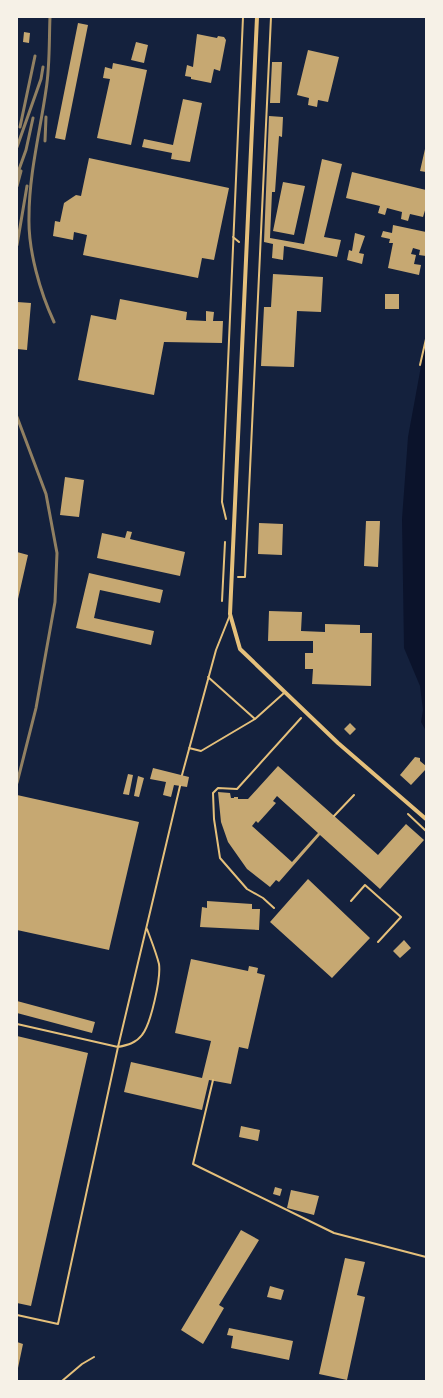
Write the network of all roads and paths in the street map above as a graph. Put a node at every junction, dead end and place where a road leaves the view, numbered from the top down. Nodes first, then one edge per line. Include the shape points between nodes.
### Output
1 (243, 17) edge
2 (257, 17) edge
3 (271, 17) edge
4 (257, 185) dead end
5 (263, 185) junction
6 (233, 237) junction
7 (239, 242) dead end
8 (426, 339) edge
9 (420, 365) dead end
10 (226, 526) dead end
11 (225, 540) dead end
12 (223, 576) junction
13 (232, 577) junction
14 (222, 604) dead end
15 (230, 614) junction
16 (208, 677) junction
17 (284, 693) junction
18 (301, 718) dead end
19 (255, 719) junction
20 (189, 748) junction
21 (182, 775) dead end
22 (180, 786) dead end
23 (354, 795) dead end
24 (334, 816) dead end
25 (426, 819) edge
26 (351, 901) dead end
27 (274, 908) dead end
28 (146, 928) junction
29 (378, 942) dead end
30 (17, 1024) edge
31 (118, 1047) junction
32 (213, 1080) dead end
33 (426, 1257) edge
34 (17, 1315) edge
35 (94, 1358) dead end
36 (62, 1381) edge

1 - 6 path
2 - 13 street
3 - 5 path
4 - 5 path
5 - 13 path via 245,577
6 - 7 path
6 - 10 path via 222,505
8 - 9 path
11 - 12 path
12 - 13 path
12 - 14 path
13 - 15 street
15 - 16 lane
15 - 17 street via 240,649
16 - 19 lane
16 - 20 lane
17 - 19 lane
17 - 25 street via 349,754
18 - 27 path via 238,789 218,788 213,793 220,858 247,889
19 - 20 lane via 201,751
20 - 21 lane
22 - 28 lane
23 - 24 path
26 - 29 path via 365,885 401,917
28 - 31 lane
28 - 31 lane via 159,964 148,1026 142,1036 132,1044
30 - 31 lane
31 - 34 lane via 58,1324
32 - 33 path via 193,1164 334,1234
35 - 36 lane via 82,1364

